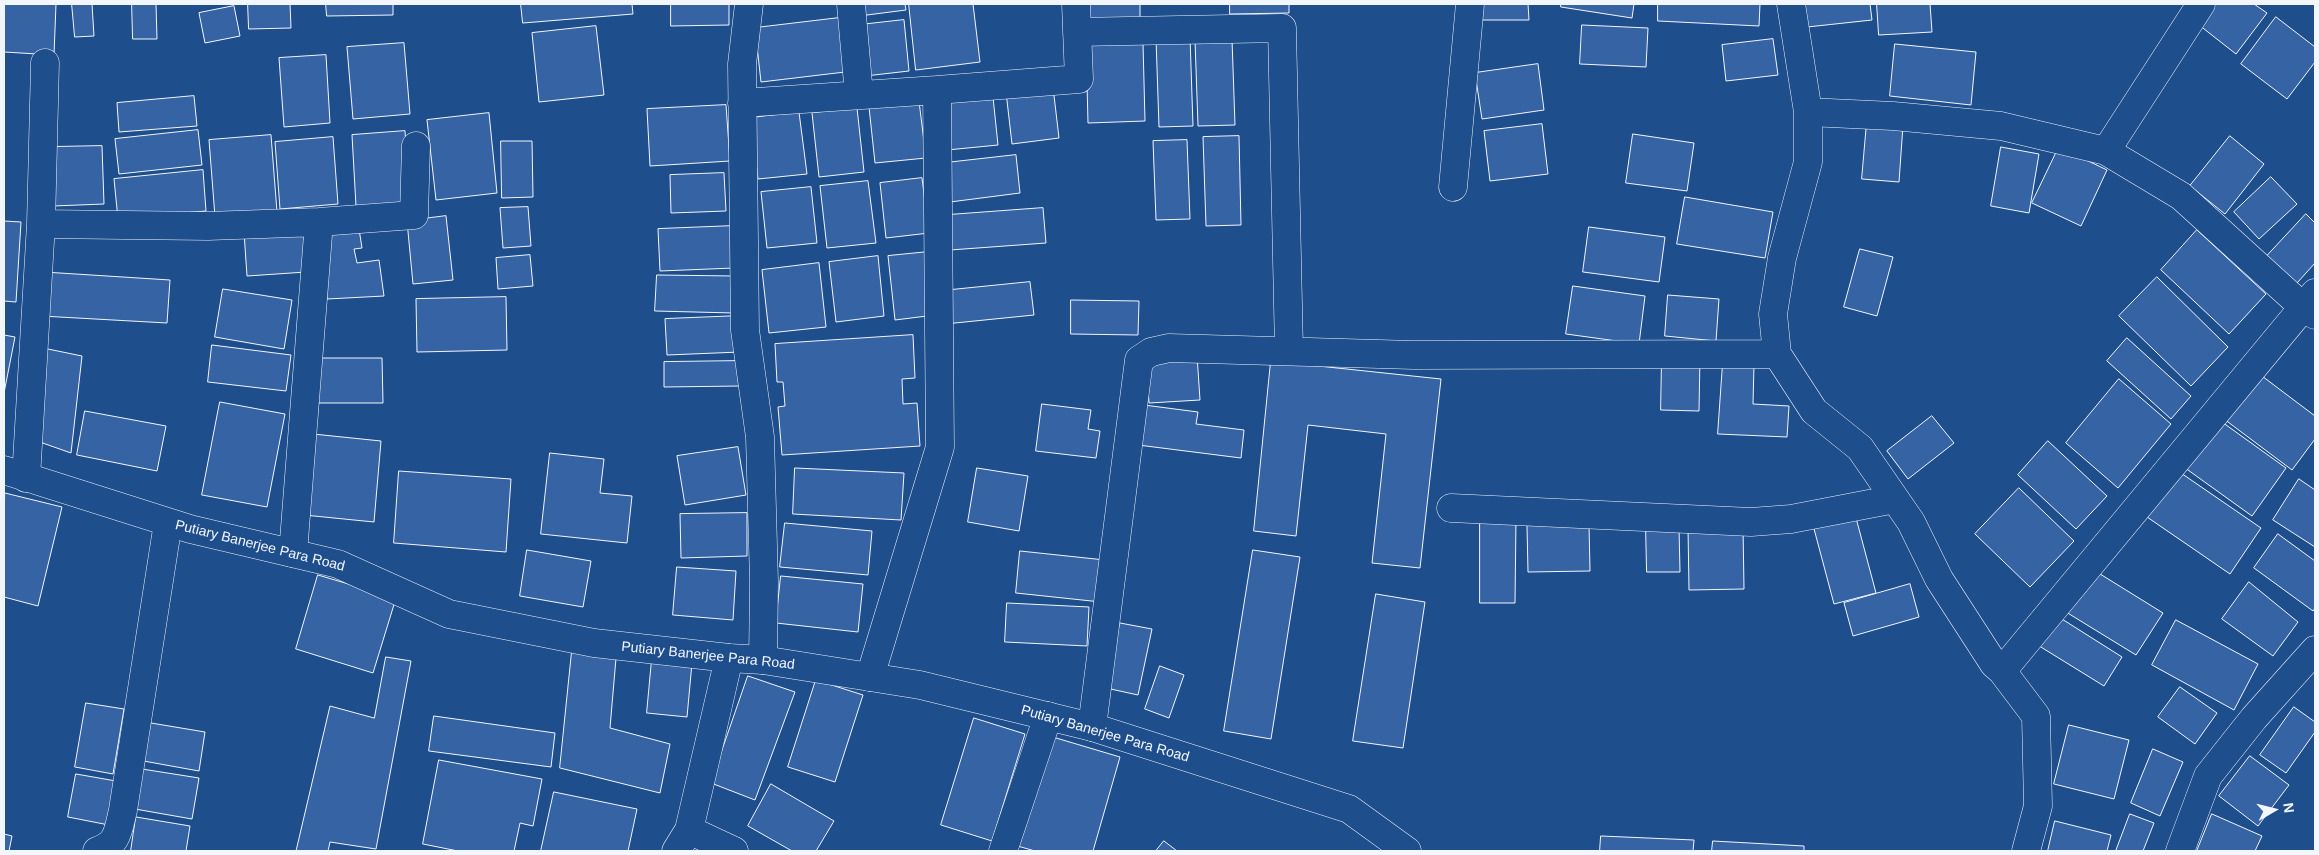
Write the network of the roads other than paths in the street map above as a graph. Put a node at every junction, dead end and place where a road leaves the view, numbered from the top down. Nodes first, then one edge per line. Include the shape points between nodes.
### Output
1 (749, 4) edge
2 (851, 4) edge
3 (1076, 4) edge
4 (1470, 4) edge
5 (1791, 4) edge
6 (2201, 4) edge
7 (1077, 32) junction
8 (44, 64) dead end
9 (937, 90) junction
10 (859, 95) junction
11 (742, 103) junction
12 (1808, 112) junction
13 (416, 146) dead end
14 (2106, 151) junction
15 (1453, 187) dead end
16 (320, 222) junction
17 (41, 224) junction
18 (2311, 305) edge
19 (1289, 351) junction
20 (1777, 354) junction
21 (15, 474) edge
22 (1895, 498) junction
23 (1451, 508) dead end
24 (168, 523) junction
25 (293, 553) junction
26 (2315, 650) edge
27 (729, 658) junction
28 (762, 660) junction
29 (2002, 671) junction
30 (870, 677) junction
31 (1048, 716) junction
32 (1092, 727) junction
33 (682, 841) edge
34 (97, 851) edge
35 (734, 851) edge
36 (1002, 851) edge
37 (1407, 851) edge
38 (2026, 851) edge
39 (2180, 851) edge

1 - 11 street via 742,64
2 - 10 street
3 - 7 street
4 - 15 street
5 - 12 street
6 - 14 street
7 - 9 street via 1080,79
7 - 19 street via 1282,28
8 - 17 street
9 - 10 street
9 - 30 street via 940,446
10 - 11 street
11 - 28 street via 745,330 760,437 764,582
12 - 14 street via 2001,126
12 - 20 street via 1808,162 1782,258 1773,314
13 - 16 street via 414,215
14 - 18 street via 2181,196
16 - 17 street via 208,226
16 - 25 street
17 - 21 street
18 - 29 street
19 - 20 street via 1414,355
19 - 32 street via 1169,348 1151,352 1139,360
20 - 22 street via 1814,411 1860,448
21 - 24 street, Putiary Banerjee Para Road
22 - 23 street via 1791,520 1751,522
22 - 29 street via 1939,579 1994,664
24 - 25 street, Putiary Banerjee Para Road
24 - 34 street via 123,810 116,836 109,847
25 - 27 street, Putiary Banerjee Para Road via 338,564 448,614 594,643
26 - 39 street via 2208,776
27 - 28 street, Putiary Banerjee Para Road
27 - 33 street
28 - 30 street, Putiary Banerjee Para Road
29 - 38 street via 2036,716 2038,806
30 - 31 street, Putiary Banerjee Para Road via 920,685
31 - 32 street, Putiary Banerjee Para Road
31 - 36 street
32 - 37 street, Putiary Banerjee Para Road via 1350,809
33 - 35 street

